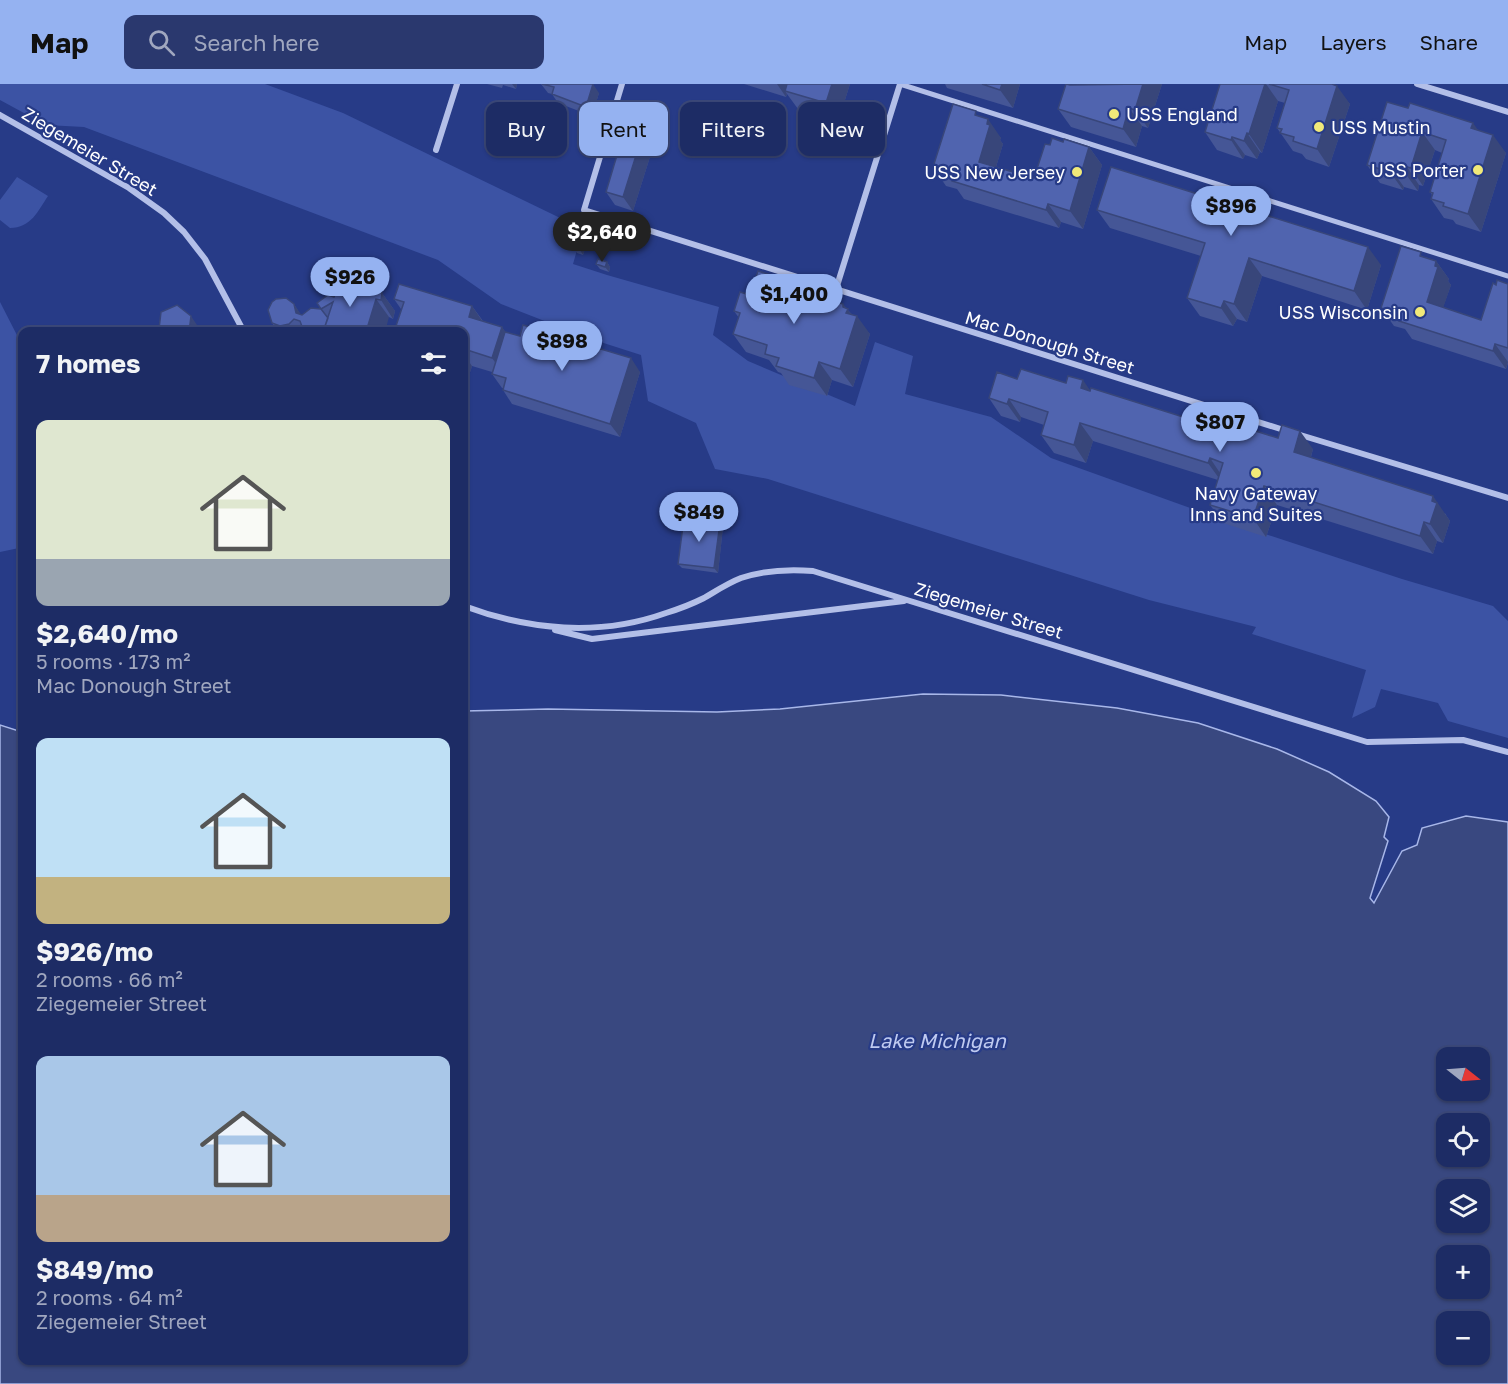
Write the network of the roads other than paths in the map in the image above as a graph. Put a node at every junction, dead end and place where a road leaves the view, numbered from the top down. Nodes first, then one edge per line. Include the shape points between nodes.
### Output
1 (457, 84) edge
2 (622, 84) edge
3 (900, 84) edge
4 (1417, 84) edge
5 (1508, 112) edge
6 (0, 115) edge
7 (436, 150) dead end
8 (1508, 276) edge
9 (836, 289) junction
10 (241, 327) edge
11 (1508, 498) edge
12 (908, 601) junction
13 (468, 608) edge
14 (540, 626) junction
15 (1508, 752) edge

1 - 7 street
2 - 9 street, Mac Donough Street via 584,210
3 - 8 street
3 - 9 street
4 - 5 street
6 - 10 street, Ziegemeier Street via 129,188 164,213 205,259
9 - 11 street, Mac Donough Street
12 - 14 street via 592,639
12 - 14 street, Ziegemeier Street via 813,572 766,571 643,620 607,626
12 - 15 street, Ziegemeier Street via 1367,742 1463,740
13 - 14 street, Ziegemeier Street

